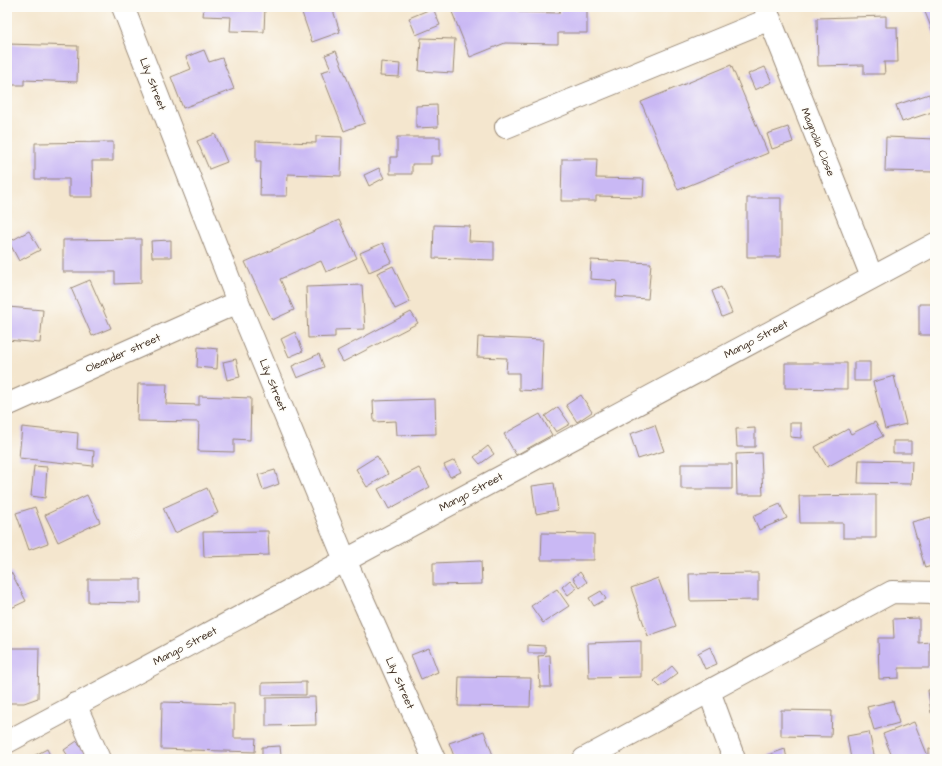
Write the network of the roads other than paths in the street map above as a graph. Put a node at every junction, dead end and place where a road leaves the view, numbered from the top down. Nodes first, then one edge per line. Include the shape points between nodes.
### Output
1 (123, 7) edge
2 (767, 13) edge
3 (506, 127) dead end
4 (935, 244) edge
5 (872, 277) junction
6 (238, 302) junction
7 (7, 405) edge
8 (345, 560) junction
9 (935, 593) edge
10 (709, 690) junction
11 (75, 704) junction
12 (7, 742) edge
13 (99, 759) edge
14 (434, 759) edge
15 (584, 759) edge
16 (734, 759) edge

1 - 6 street, Lily Street
2 - 3 street
2 - 5 street, Magnolia Close
4 - 5 street, Mango Street
5 - 8 street, Mango Street
6 - 7 street, Oleander street
6 - 8 street, Lily Street
8 - 11 street, Mango Street
8 - 14 street, Lily Street
9 - 10 street via 892,592
10 - 15 street
10 - 16 street
11 - 12 street, Mango Street
11 - 13 street

